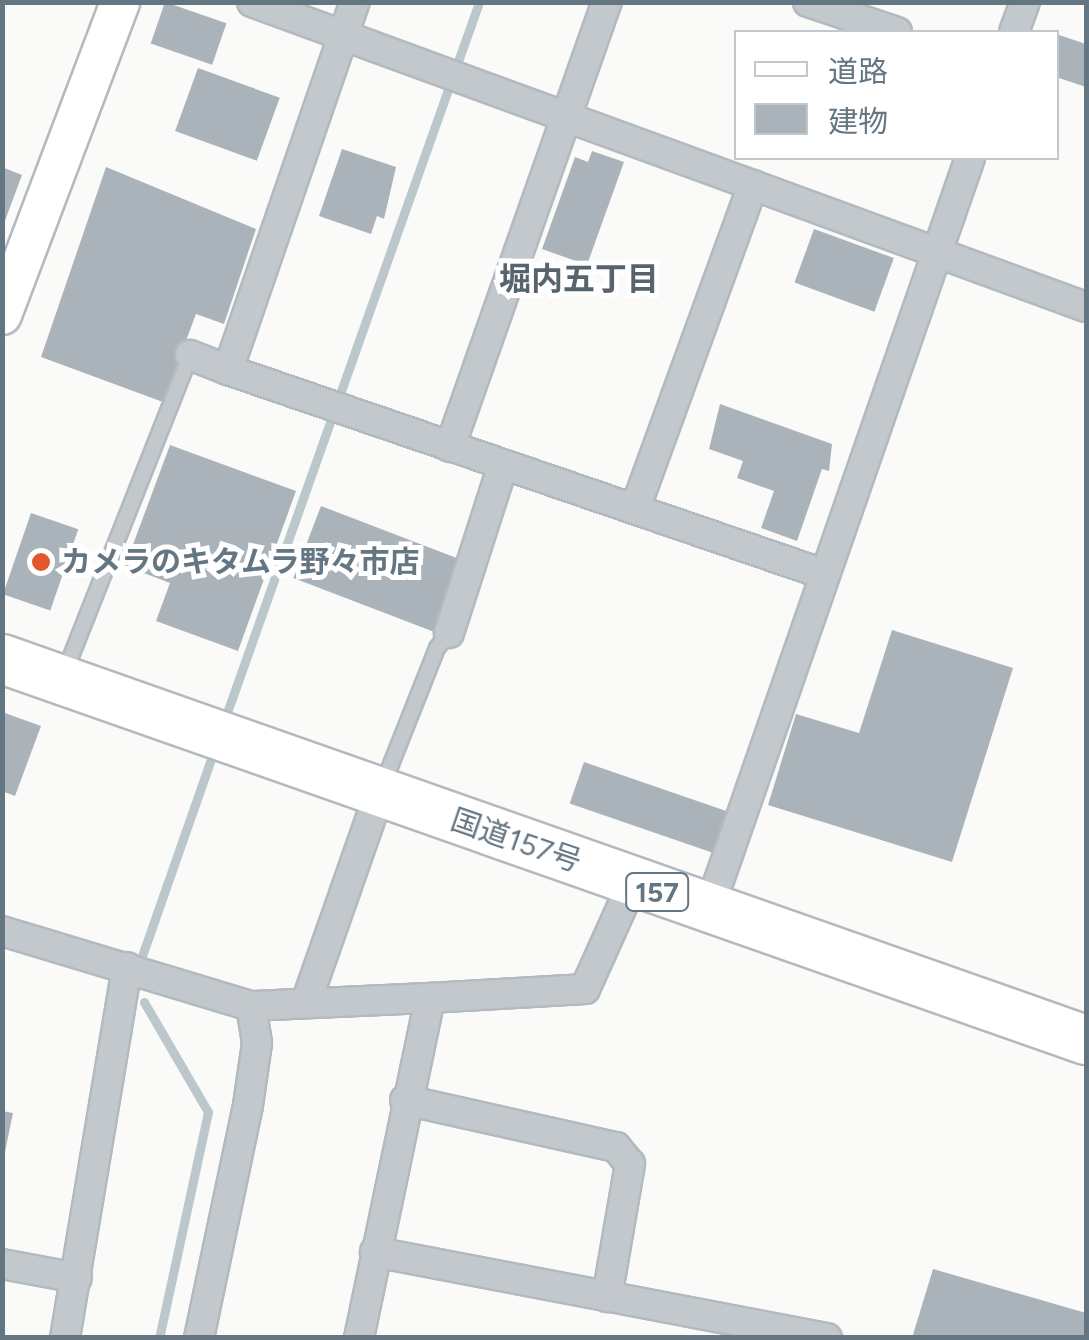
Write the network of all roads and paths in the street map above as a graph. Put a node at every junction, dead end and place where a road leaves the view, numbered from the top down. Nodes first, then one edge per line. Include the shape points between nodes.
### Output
1 (120, 2) edge
2 (252, 2) edge
3 (355, 2) edge
4 (607, 2) edge
5 (1024, 2) edge
6 (824, 5) edge
7 (892, 30) edge
8 (1015, 30) edge
9 (344, 35) junction
10 (567, 117) junction
11 (969, 160) edge
12 (753, 184) junction
13 (937, 252) junction
14 (1086, 307) edge
15 (2, 316) edge
16 (190, 355) joint
17 (228, 370) junction
18 (450, 447) junction
19 (503, 465) junction
20 (635, 510) junction
21 (824, 574) junction
22 (449, 633) joint
23 (2, 659) edge
24 (62, 680) junction
25 (379, 794) junction
26 (632, 882) junction
27 (708, 912) junction
28 (2, 931) edge
29 (127, 968) junction
30 (430, 998) junction
31 (306, 1000) junction
32 (252, 1006) junction
33 (1086, 1040) edge
34 (405, 1100) junction
35 (375, 1252) junction
36 (2, 1264) edge
37 (77, 1278) junction
38 (607, 1297) junction
39 (66, 1338) edge
40 (198, 1338) edge
41 (358, 1338) edge
42 (827, 1338) edge

1 - 15 street
2 - 9 street
3 - 9 street
4 - 10 street
5 - 8 street
6 - 7 street
9 - 10 street
9 - 17 street
10 - 12 street
10 - 18 street
11 - 13 street
12 - 13 street
12 - 20 street
13 - 14 street
13 - 21 street
16 - 17 street
16 - 24 lane
17 - 18 street
18 - 19 street
19 - 20 street
19 - 22 street
20 - 21 street
21 - 27 street
22 - 25 lane via 436,648
23 - 24 highway, 国道157号 / 157
24 - 25 highway, 国道157号 / 157
25 - 26 highway, 国道157号 / 157
25 - 31 street
26 - 27 highway, 国道157号 / 157
26 - 30 street via 584,989
27 - 33 highway, 国道157号 / 157
28 - 29 street
29 - 32 street
29 - 37 street
30 - 31 street
30 - 34 street
31 - 32 street
32 - 40 street via 257,1043 248,1104
34 - 35 street
34 - 38 street via 616,1147 630,1164
35 - 38 street
35 - 41 street
36 - 37 street
37 - 39 street
38 - 42 street

